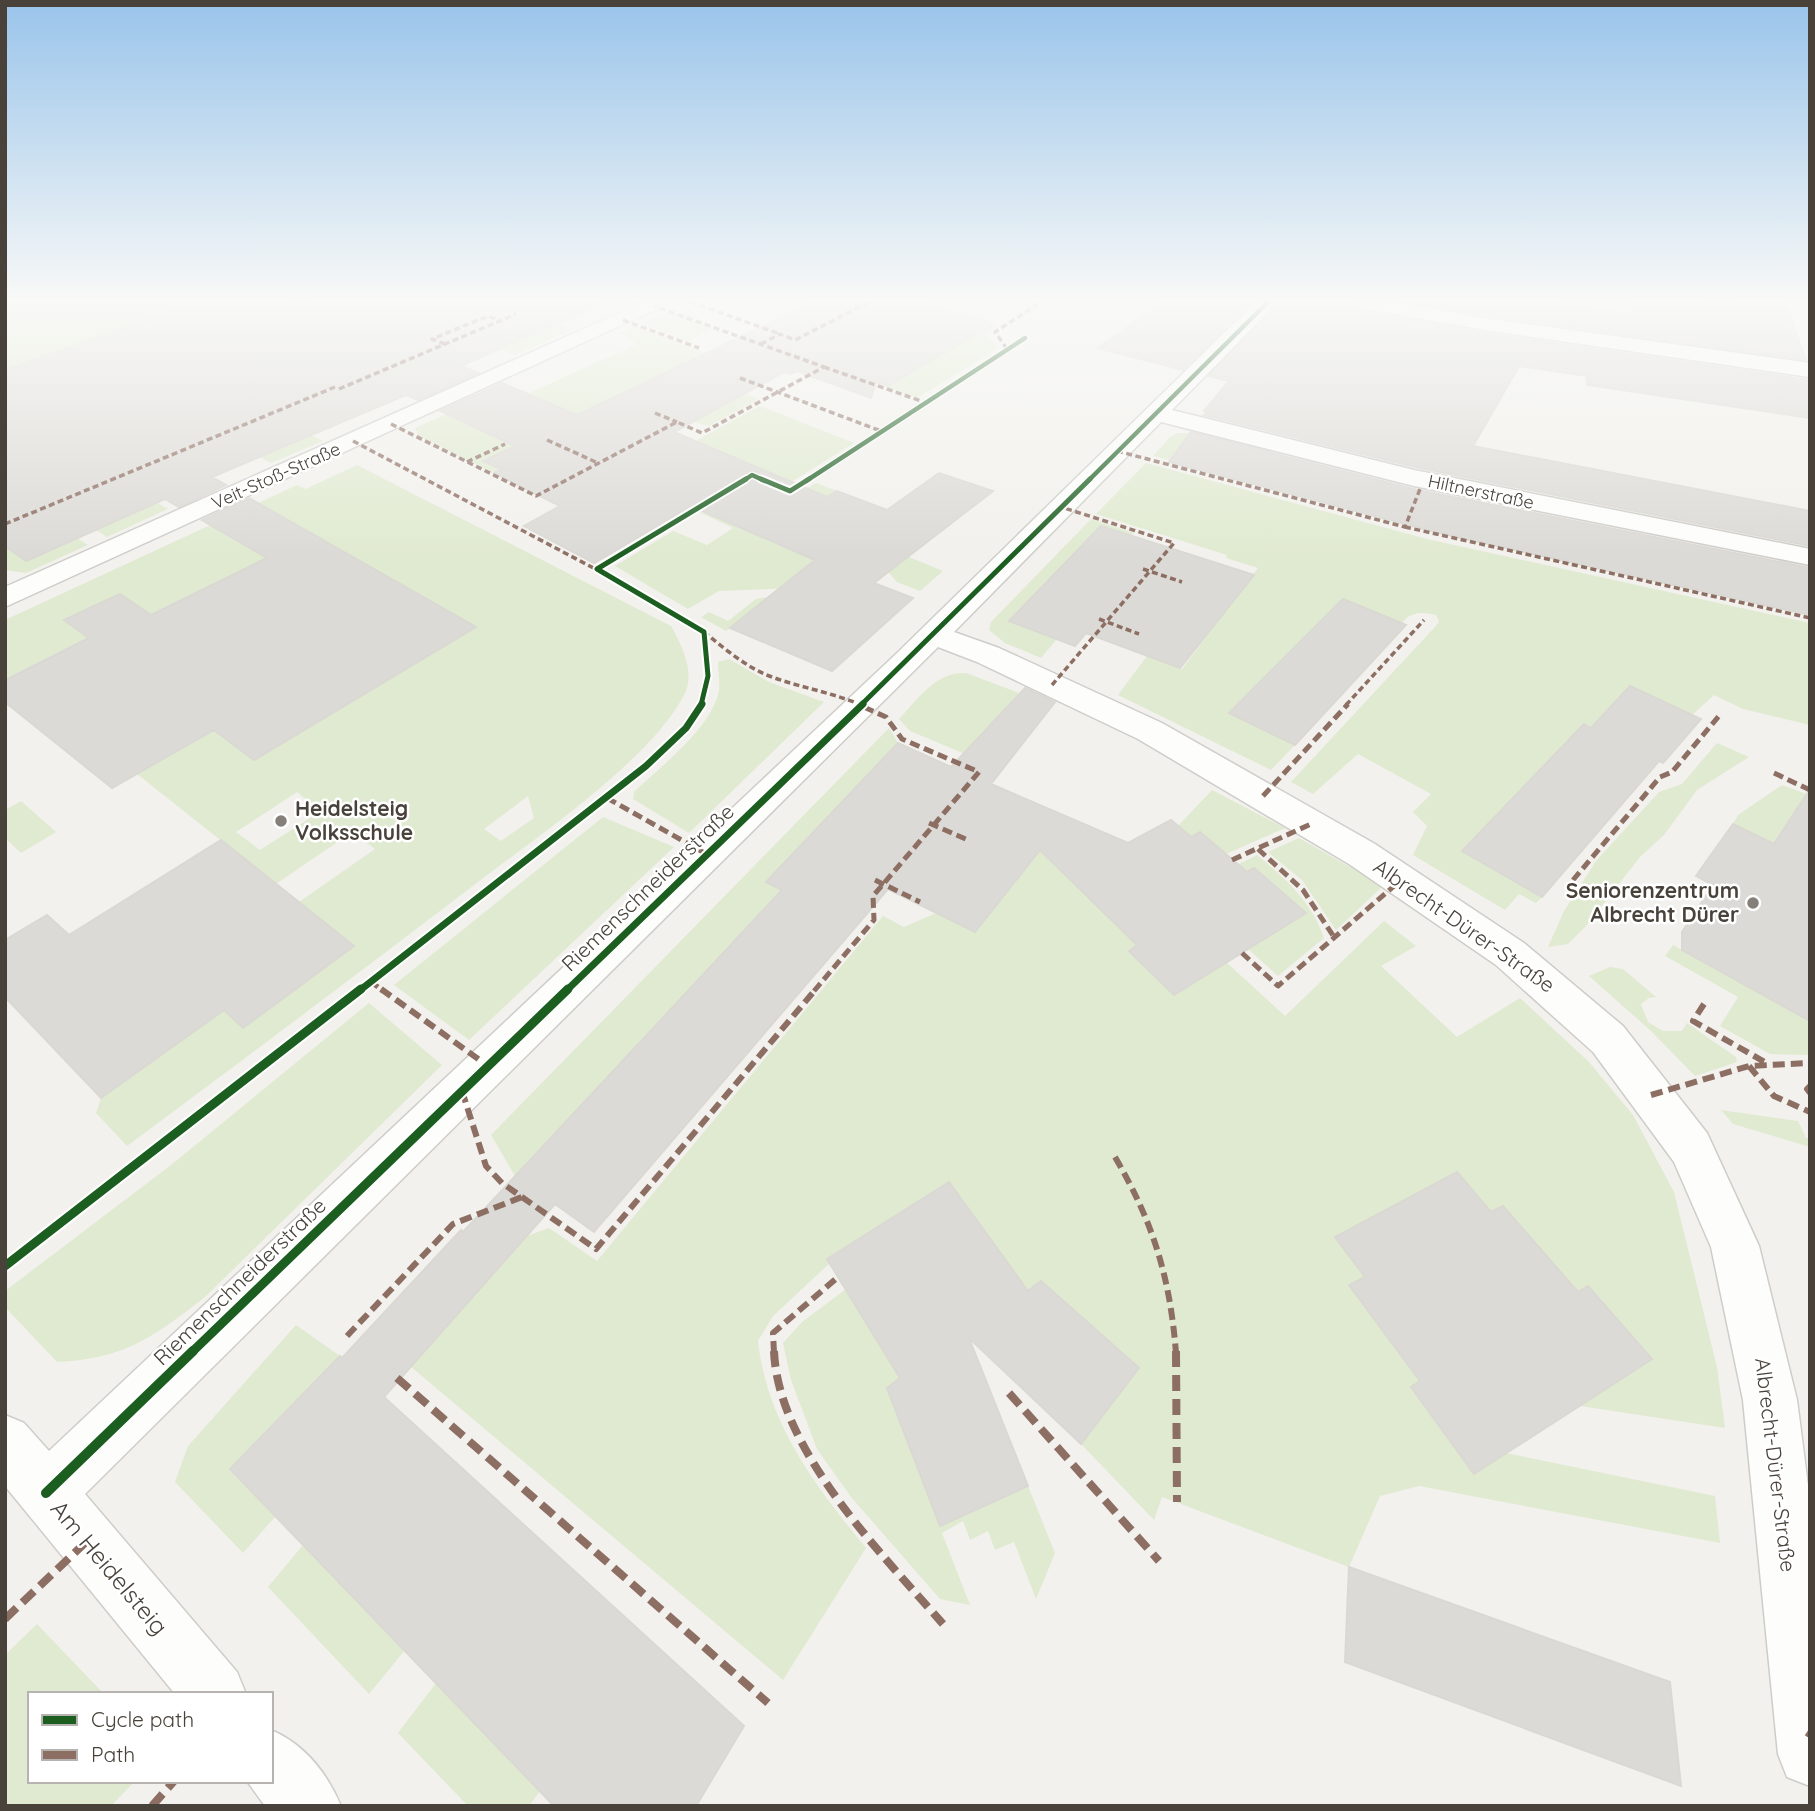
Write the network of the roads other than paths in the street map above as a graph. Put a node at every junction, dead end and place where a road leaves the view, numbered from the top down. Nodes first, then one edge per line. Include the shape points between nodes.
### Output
1 (474, 387) edge
2 (1182, 387) edge
3 (1155, 413) junction
4 (1810, 557) edge
5 (5, 598) edge
6 (934, 635) junction
7 (5, 1442) edge
8 (46, 1493) junction
9 (213, 1692) edge
10 (1810, 1754) edge
11 (273, 1764) edge
12 (307, 1806) edge

1 - 5 street, Veit-Stoß-Straße
2 - 3 street, Riemenschneiderstraße
3 - 4 street, Hiltnerstraße via 1414,478
3 - 6 street, Riemenschneiderstraße
6 - 8 street, Riemenschneiderstraße
6 - 10 street, Albrecht-Dürer-Straße via 988,655 1150,731 1362,854 1510,954 1608,1038 1691,1148 1735,1246 1770,1400
7 - 8 street, Am Heidelsteig
8 - 9 street, Am Heidelsteig
11 - 12 street

